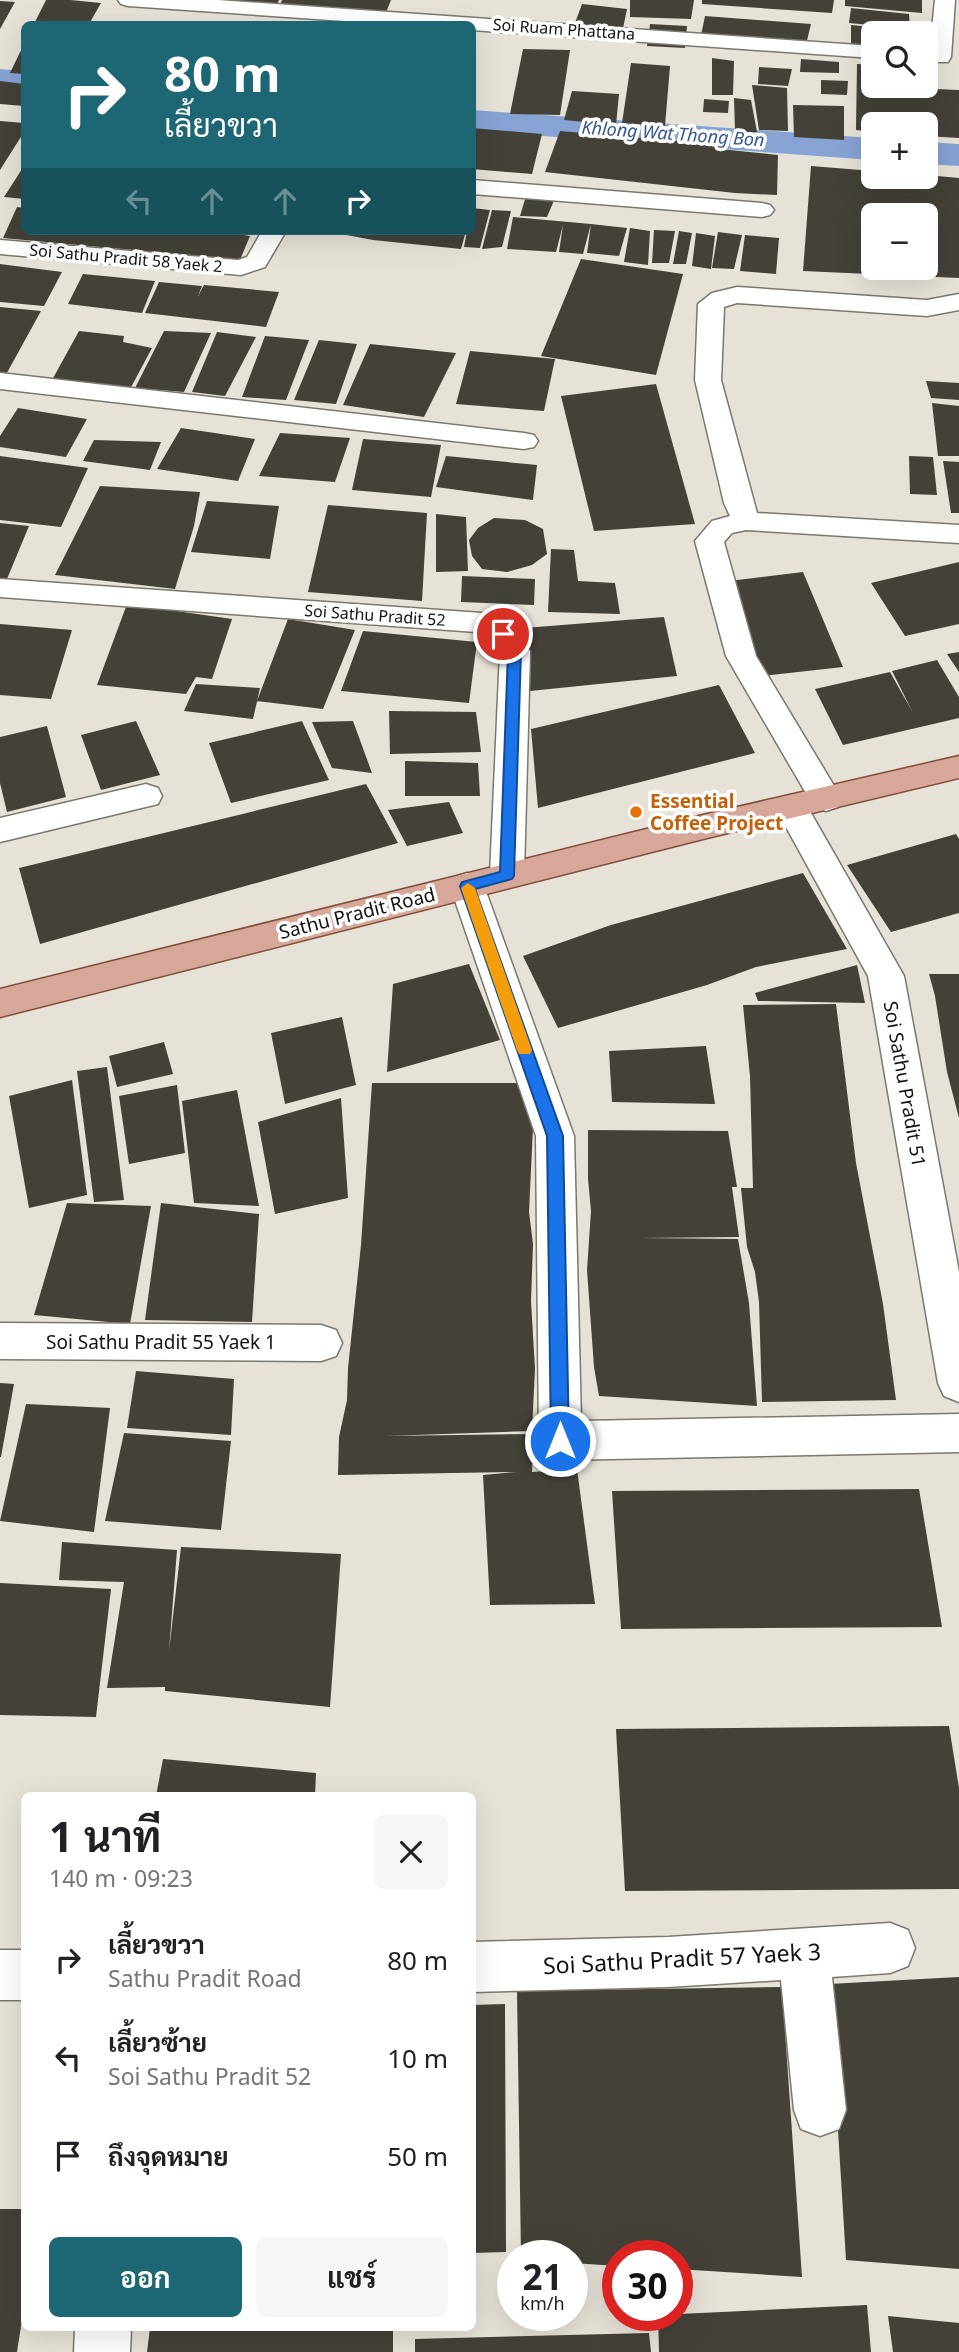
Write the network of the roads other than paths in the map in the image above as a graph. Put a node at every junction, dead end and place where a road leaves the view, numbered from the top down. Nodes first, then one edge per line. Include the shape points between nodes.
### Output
1 (128, 0) edge
2 (945, 0) edge
3 (229, 16) edge
4 (318, 21) edge
5 (476, 30) edge
6 (861, 51) edge
7 (942, 57) edge
8 (476, 187) edge
9 (762, 210) dead end
10 (272, 235) edge
11 (0, 247) edge
12 (959, 302) edge
13 (0, 381) edge
14 (524, 441) dead end
15 (746, 522) junction
16 (959, 534) edge
17 (0, 588) edge
18 (959, 767) edge
19 (146, 796) dead end
20 (809, 803) junction
21 (0, 830) edge
22 (507, 876) junction
23 (467, 886) junction
24 (0, 1003) edge
25 (0, 1341) edge
26 (321, 1343) dead end
27 (959, 1383) edge
28 (959, 1433) edge
29 (890, 1948) dead end
30 (804, 1954) junction
31 (476, 1967) edge
32 (0, 1975) edge
33 (21, 1975) edge
34 (820, 2110) dead end
35 (103, 2331) edge
36 (102, 2352) edge

1 - 3 street, Soi Ruam Phattana
2 - 7 street
3 - 4 street, Soi Ruam Phattana
5 - 6 street, Soi Ruam Phattana
8 - 9 street
10 - 11 street, Soi Sathu Pradit 58 Yaek 2 via 256,262 241,268
12 - 15 street via 927,308 737,295 711,304 708,380
13 - 14 street
15 - 16 street
15 - 20 street, Soi Sathu Pradit 51 via 722,527 709,541 741,656
17 - 22 street, Soi Sathu Pradit 52 via 482,622 503,634 515,651
18 - 20 main road, Sathu Pradit Road
19 - 21 street
20 - 22 main road, Sathu Pradit Road
20 - 27 street, Soi Sathu Pradit 51 via 886,976
22 - 23 main road, Sathu Pradit Road
23 - 24 main road, Sathu Pradit Road
23 - 28 street via 555,1136 560,1441
25 - 26 street, Soi Sathu Pradit 55 Yaek 1
29 - 30 street, Soi Sathu Pradit 57 Yaek 3
30 - 31 street, Soi Sathu Pradit 57 Yaek 3
30 - 34 street
32 - 33 street
35 - 36 street

